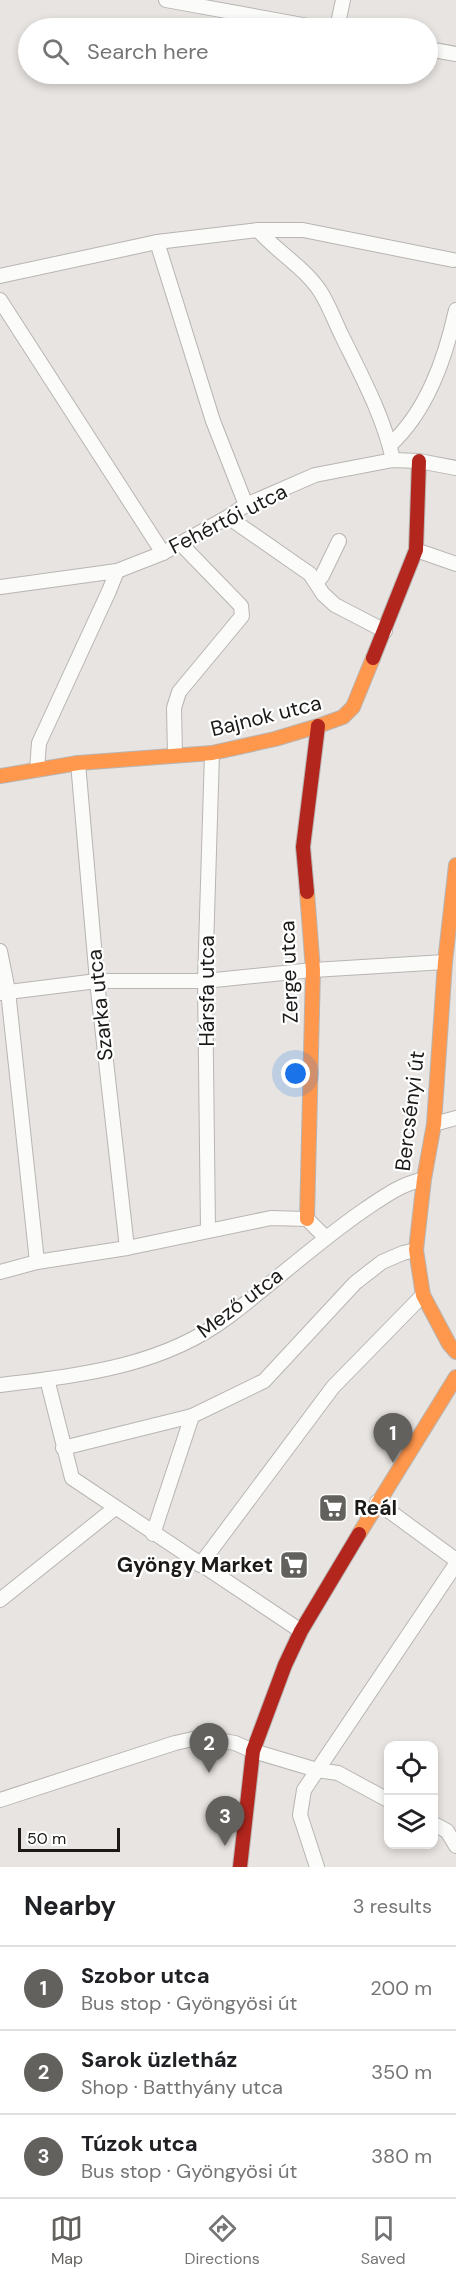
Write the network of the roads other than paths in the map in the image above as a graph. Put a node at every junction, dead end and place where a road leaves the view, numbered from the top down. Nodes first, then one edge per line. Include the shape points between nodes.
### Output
1 (166, 0) edge
2 (343, 0) edge
3 (264, 18) edge
4 (340, 18) edge
5 (438, 51) edge
6 (456, 54) edge
7 (258, 230) junction
8 (157, 242) junction
9 (455, 258) edge
10 (0, 276) edge
11 (0, 300) edge
12 (456, 310) edge
13 (390, 445) junction
14 (393, 460) junction
15 (419, 461) junction
16 (456, 468) edge
17 (246, 505) junction
18 (228, 517) junction
19 (339, 541) dead end
20 (180, 543) junction
21 (416, 550) junction
22 (163, 553) junction
23 (456, 564) edge
24 (117, 571) junction
25 (316, 582) junction
26 (0, 587) edge
27 (385, 631) junction
28 (318, 726) junction
29 (212, 753) junction
30 (175, 754) junction
31 (78, 762) junction
32 (37, 770) junction
33 (0, 776) edge
34 (455, 869) edge
35 (0, 951) edge
36 (445, 962) junction
37 (313, 970) junction
38 (97, 981) junction
39 (205, 981) junction
40 (4, 992) edge
41 (456, 1118) edge
42 (434, 1124) junction
43 (424, 1179) junction
44 (307, 1219) junction
45 (208, 1230) junction
46 (325, 1237) junction
47 (127, 1248) junction
48 (416, 1250) junction
49 (37, 1262) junction
50 (0, 1272) edge
51 (423, 1295) junction
52 (456, 1352) edge
53 (456, 1377) edge
54 (47, 1379) junction
55 (0, 1385) edge
56 (192, 1416) junction
57 (63, 1448) junction
58 (377, 1502) junction
59 (115, 1508) junction
60 (153, 1534) junction
61 (456, 1562) edge
62 (200, 1565) junction
63 (0, 1600) edge
64 (301, 1631) junction
65 (253, 1751) junction
66 (317, 1770) junction
67 (384, 1798) edge
68 (0, 1800) edge
69 (452, 1826) edge
70 (456, 1845) edge
71 (240, 1867) edge
72 (317, 1867) edge

1 - 3 street
2 - 4 street
5 - 6 street
7 - 8 street
7 - 9 street via 303,230
7 - 13 street via 320,290
8 - 10 street
8 - 17 street via 213,421
11 - 22 street
12 - 13 street via 434,380 406,430
13 - 14 street
14 - 15 street, Fehértói utca
14 - 17 street, Fehértói utca via 315,476
15 - 16 street, Fehértói utca
15 - 21 street, Bajnok utca
17 - 18 street, Fehértói utca
18 - 20 street, Fehértói utca
18 - 25 street
19 - 25 street
20 - 22 street, Fehértói utca
20 - 30 street via 241,606 242,616 179,692 174,708
21 - 23 street
21 - 27 street, Bajnok utca
22 - 24 street, Fehértói utca
24 - 26 street, Fehértói utca
24 - 32 street via 39,743
25 - 27 street via 335,604
27 - 28 street, Bajnok utca via 353,707 343,717
28 - 29 street, Bajnok utca
28 - 37 street, Zerge utca via 303,847
29 - 30 street, Bajnok utca
29 - 39 street, Hársfa utca
30 - 31 street, Bajnok utca
31 - 32 street, Bajnok utca
31 - 38 street, Szarka utca
32 - 33 street, Bajnok utca
34 - 36 street, Bercsényi út
35 - 40 street
36 - 37 street
36 - 42 street, Bercsényi út
37 - 39 street
37 - 44 street, Zerge utca
38 - 39 street
38 - 40 street
38 - 47 street, Szarka utca
39 - 45 street, Hársfa utca
40 - 49 street
41 - 42 street
42 - 43 street, Bercsényi út
43 - 46 street, Mező utca via 404,1184
43 - 48 street, Bercsényi út
44 - 45 street via 271,1218
44 - 46 street
45 - 47 street
46 - 54 street, Mező utca via 227,1317 185,1344 127,1366
47 - 49 street
48 - 51 street, Bercsényi út
48 - 56 street via 382,1262 355,1283 264,1381
49 - 50 street
51 - 52 street, Bercsényi út
51 - 62 street via 333,1387
53 - 58 street
54 - 55 street, Mező utca
54 - 57 street
56 - 57 street
56 - 60 street
57 - 59 street via 72,1478
58 - 61 street
58 - 64 street
59 - 60 street
59 - 63 street
60 - 62 street
61 - 66 street
62 - 64 street
64 - 65 street
65 - 66 street
65 - 68 street via 202,1737
65 - 71 street
66 - 67 street via 338,1773
66 - 72 street via 304,1790 300,1815
69 - 70 street

